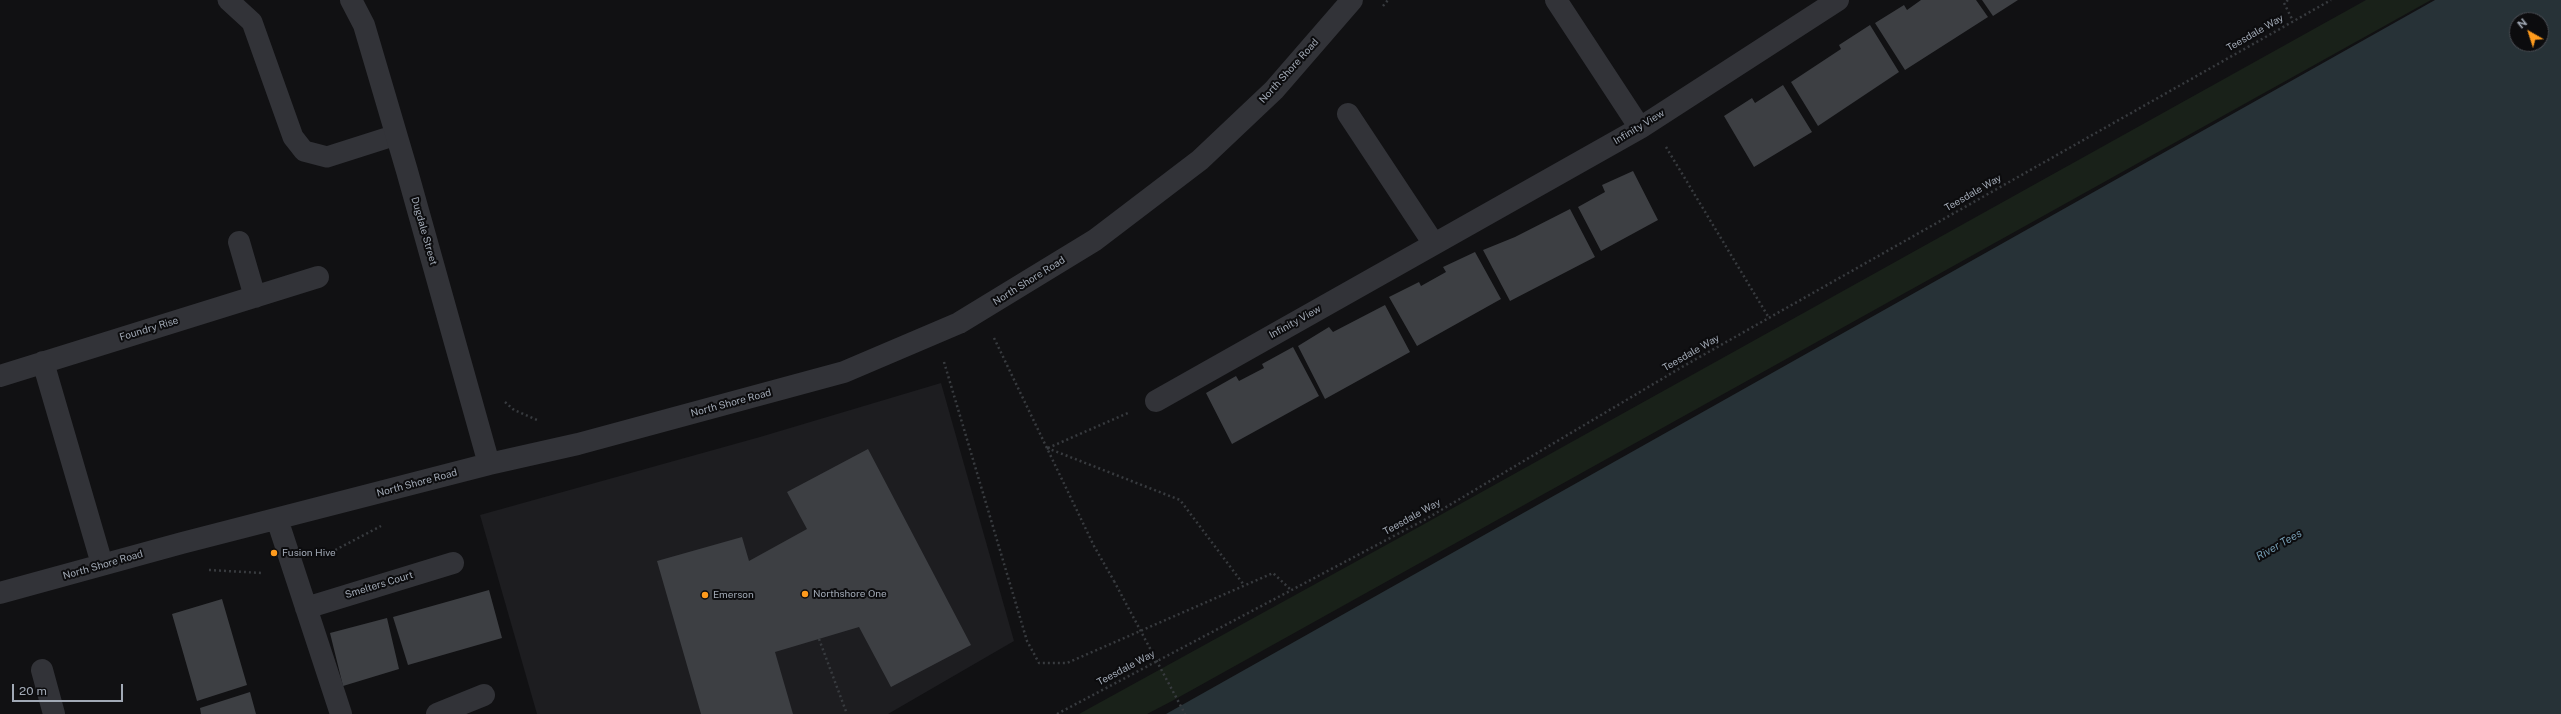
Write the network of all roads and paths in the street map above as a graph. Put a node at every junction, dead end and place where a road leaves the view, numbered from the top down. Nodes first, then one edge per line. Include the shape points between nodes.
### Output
1 (228, 0) edge
2 (351, 0) edge
3 (1352, 0) edge
4 (1556, 0) edge
5 (1838, 0) edge
6 (2288, 0) edge
7 (2331, 0) edge
8 (2293, 21) junction
9 (1348, 114) dead end
10 (1645, 125) junction
11 (396, 135) junction
12 (239, 242) dead end
13 (1434, 244) junction
14 (318, 277) dead end
15 (255, 297) junction
16 (981, 310) junction
17 (1769, 318) junction
18 (934, 333) junction
19 (43, 362) junction
20 (0, 376) edge
21 (1156, 401) joint
22 (1047, 448) junction
23 (489, 464) junction
24 (277, 519) junction
25 (453, 563) dead end
26 (102, 564) junction
27 (1244, 585) junction
28 (1291, 590) junction
29 (0, 593) edge
30 (306, 608) junction
31 (819, 639) dead end
32 (42, 670) dead end
33 (484, 695) dead end
34 (54, 714) edge
35 (341, 714) edge
36 (438, 714) edge
37 (847, 714) edge
38 (1057, 714) edge
39 (1185, 714) edge

1 - 11 lane via 252,22 293,137 304,151 327,157
2 - 11 street, Dugdale Street via 364,25
3 - 16 street, North Shore Road via 1274,90 1200,160 1095,240
4 - 10 street
5 - 10 street, Infinity View
6 - 8 path via 2284,3
7 - 8 path, Teesdale Way
8 - 17 path, Teesdale Way
9 - 13 street
10 - 13 street, Infinity View
10 - 17 path
11 - 23 street, Dugdale Street
12 - 15 street
13 - 21 street, Infinity View
14 - 15 street, Foundry Rise
15 - 19 street, Foundry Rise
16 - 18 street, North Shore Road
16 - 22 path
17 - 28 path, Teesdale Way via 1426,519
18 - 23 street, North Shore Road via 844,372 586,442
18 - 27 path via 1027,640 1039,663 1067,663
19 - 20 street, Foundry Rise
19 - 26 street
21 - 22 path
22 - 27 path via 1180,500
22 - 39 path, bridge via 1094,546
23 - 24 street, North Shore Road
24 - 26 street, North Shore Road
24 - 30 street
25 - 30 street, Smelters Court
26 - 29 street, North Shore Road
27 - 28 path via 1273,573
28 - 38 path, Teesdale Way
30 - 35 street
31 - 37 path
32 - 34 street
33 - 36 street

